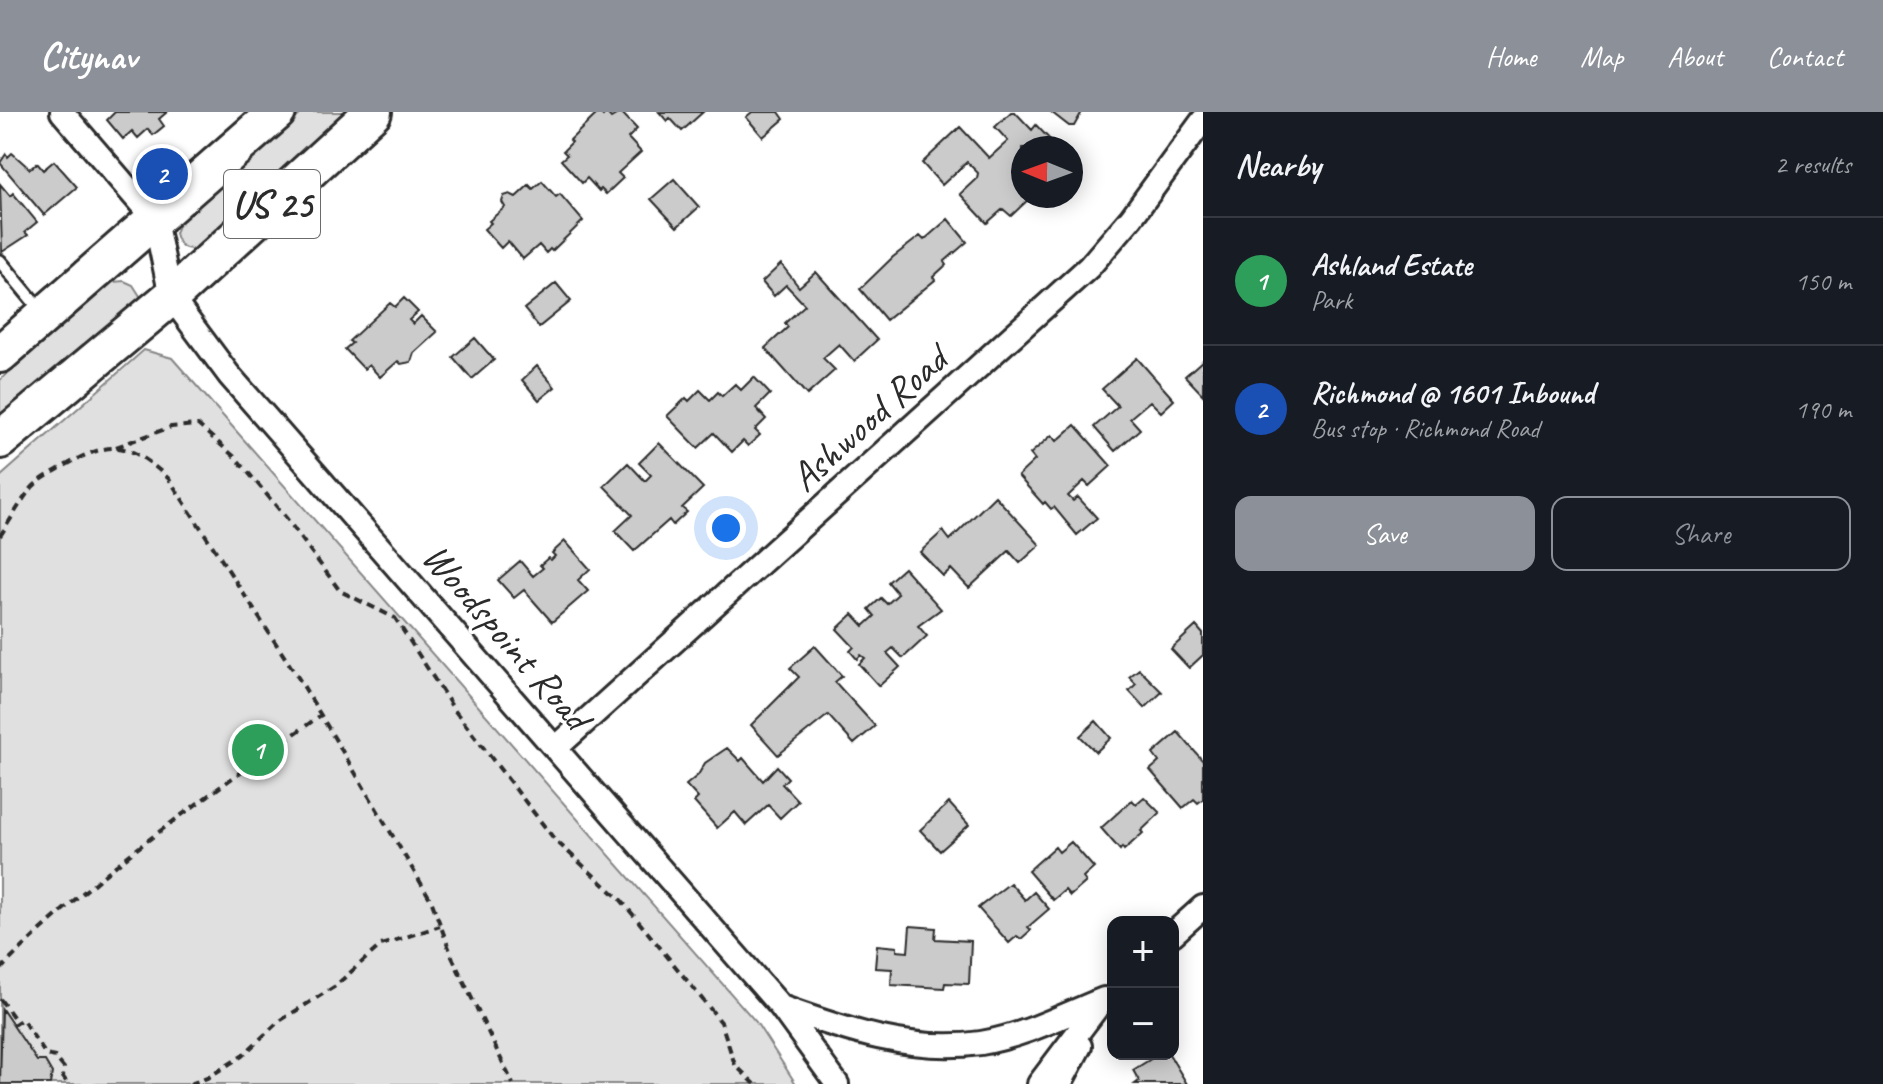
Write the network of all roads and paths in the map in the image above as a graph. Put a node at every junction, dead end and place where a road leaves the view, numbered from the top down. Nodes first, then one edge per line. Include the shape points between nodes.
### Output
1 (62, 112) edge
2 (277, 112) edge
3 (373, 112) edge
4 (1203, 120) edge
5 (155, 220) junction
6 (0, 261) edge
7 (171, 297) junction
8 (45, 316) junction
9 (0, 354) edge
10 (0, 440) edge
11 (116, 447) junction
12 (0, 536) edge
13 (321, 715) junction
14 (557, 747) junction
15 (1203, 907) edge
16 (440, 926) junction
17 (1179, 929) edge
18 (0, 970) edge
19 (1107, 994) edge
20 (1107, 995) edge
21 (1107, 996) edge
22 (0, 999) edge
23 (781, 1007) junction
24 (68, 1084) edge
25 (190, 1084) edge
26 (513, 1084) edge
27 (755, 1084) edge
28 (817, 1084) edge
29 (837, 1084) edge
30 (1039, 1084) edge
31 (1060, 1084) edge

1 - 5 street
2 - 5 main road, US 25
3 - 7 main road, US 25
4 - 14 street, Ashwood Road via 1089,267
5 - 7 street, Woodspoint Road
5 - 8 main road, US 25
6 - 8 lane
7 - 10 main road, US 25
7 - 14 street, Woodspoint Road via 229,375
8 - 9 main road, US 25
11 - 12 path via 93,451 32,487
11 - 13 path via 145,457 169,479
11 - 27 path via 171,427 198,425 237,459 340,591 395,618 455,711 555,840 621,900 721,1022 735,1065
13 - 16 path via 431,900
13 - 18 path via 99,877
14 - 23 street, Woodspoint Road
15 - 17 street
16 - 25 path via 381,945 334,987 278,1022 242,1056
16 - 26 path
19 - 23 street via 1017,1034 944,1046 880,1038
20 - 30 street
21 - 31 street
22 - 24 path via 15,1024 22,1019 46,1055 64,1068
23 - 28 street
23 - 29 street, Woodspoint Road

